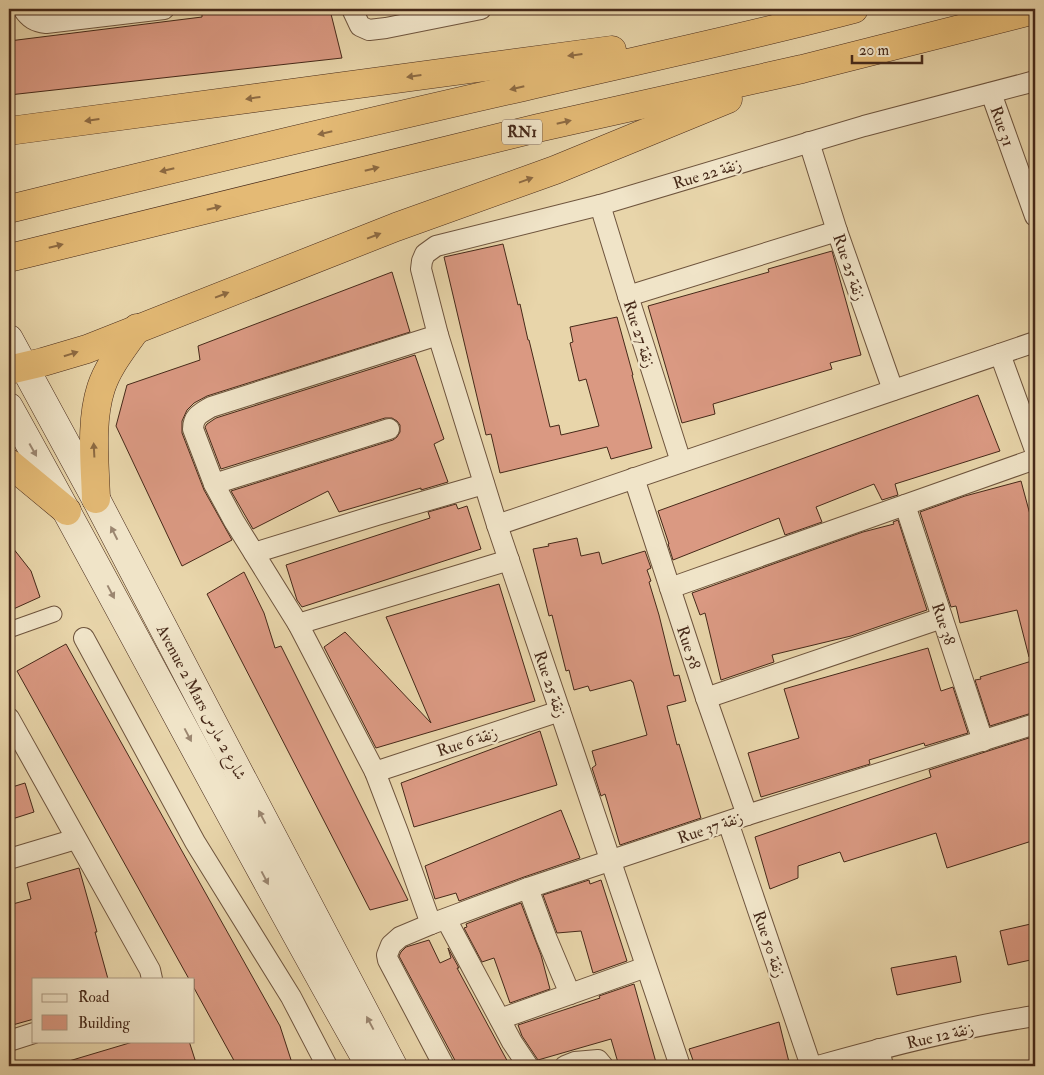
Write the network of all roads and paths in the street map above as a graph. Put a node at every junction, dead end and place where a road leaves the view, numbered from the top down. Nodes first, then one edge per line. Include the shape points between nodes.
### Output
1 (23, 9) edge
2 (164, 9) edge
3 (481, 9) edge
4 (854, 9) edge
5 (1035, 10) edge
6 (353, 13) edge
7 (780, 29) junction
8 (802, 69) junction
9 (1035, 81) edge
10 (991, 92) junction
11 (9, 131) edge
12 (809, 142) junction
13 (600, 205) junction
14 (9, 209) edge
15 (1035, 216) edge
16 (838, 231) junction
17 (9, 258) edge
18 (628, 296) junction
19 (428, 300) joint
20 (137, 328) junction
21 (438, 335) junction
22 (9, 339) edge
23 (1035, 342) edge
24 (1000, 354) junction
25 (16, 368) edge
26 (893, 390) junction
27 (9, 407) edge
28 (389, 429) dead end
29 (1035, 450) edge
30 (1035, 459) edge
31 (681, 462) junction
32 (9, 463) edge
33 (634, 478) junction
34 (214, 484) junction
35 (484, 484) junction
36 (96, 499) junction
37 (905, 505) junction
38 (67, 511) junction
39 (496, 524) junction
40 (254, 553) junction
41 (509, 560) junction
42 (670, 588) junction
43 (54, 614) dead end
44 (942, 618) junction
45 (298, 624) junction
46 (9, 630) edge
47 (84, 638) dead end
48 (706, 698) junction
49 (560, 711) junction
50 (9, 718) edge
51 (1035, 724) edge
52 (983, 742) junction
53 (375, 772) junction
54 (747, 815) junction
55 (728, 822) junction
56 (76, 839) junction
57 (9, 859) edge
58 (610, 861) junction
59 (528, 888) junction
60 (439, 921) junction
61 (646, 967) junction
62 (152, 978) edge
63 (570, 994) junction
64 (1035, 1016) edge
65 (500, 1019) junction
66 (32, 1034) edge
67 (9, 1042) edge
68 (881, 1058) edge
69 (327, 1066) edge
70 (370, 1066) edge
71 (393, 1066) edge
72 (444, 1066) edge
73 (528, 1066) edge
74 (565, 1066) edge
75 (603, 1066) edge
76 (680, 1066) edge
77 (811, 1066) edge
78 (818, 1066) edge

1 - 2 street via 32,19 46,22
3 - 6 street via 369,30 360,26
4 - 7 highway
5 - 8 highway, RN1
7 -> 11 highway
7 -> 14 highway via 512,89
17 -> 8 highway, RN1 via 538,128
20 -> 8 highway via 396,227 556,170
9 - 10 street, Rue 22 زنقة
10 - 12 street, Rue 22 زنقة
10 - 15 street, Rue 31
12 - 13 street, Rue 22 زنقة
12 - 16 street, Rue 25 زنقة
13 - 18 street, Rue 27 زنقة
13 - 19 street, Rue 22 زنقة via 436,246 425,254 422,261
16 - 18 street
16 - 26 street, Rue 25 زنقة
18 - 31 street, Rue 27 زنقة
19 - 21 street, Rue 25 زنقة
25 -> 20 highway via 87,349
36 -> 20 highway via 93,434 101,388 111,366
21 - 34 street via 211,407 198,414 192,429
21 - 35 street, Rue 25 زنقة
22 - 25 main road, Avenue 2 Mars شارع 2 مارس
23 - 24 street
24 - 26 street
24 - 29 street
25 - 36 main road, Avenue 2 Mars شارع 2 مارس
26 - 31 street
27 -> 38 main road, Avenue 2 Mars شارع 2 مارس
28 - 34 street
30 - 37 street
31 - 33 street
32 - 38 highway
33 - 39 street
33 - 42 street, Rue 58
34 - 40 street
35 - 39 street, Rue 25 زنقة
35 - 40 street
71 -> 36 main road, Avenue 2 Mars شارع 2 مارس
37 - 42 street
37 - 44 street, Rue 38
38 -> 70 main road, Avenue 2 Mars شارع 2 مارس
39 - 41 street, Rue 25 زنقة
40 - 45 street
41 - 45 street
41 - 49 street, Rue 25 زنقة
42 - 48 street, Rue 58
43 - 46 street
44 - 48 street
44 - 52 street, Rue 38
45 - 53 street
47 - 69 street via 195,842 291,997
48 - 54 street, Rue 58
49 - 53 street, Rue 6 زنقة
49 - 58 street, Rue 25 زنقة
50 - 56 street
51 - 52 street, Rue 37 زنقة
52 - 54 street, Rue 37 زنقة
53 - 60 street via 398,832
54 - 55 street, Rue 37 زنقة
55 - 58 street, Rue 37 زنقة
55 - 77 street, Rue 50 زنقة
56 - 57 street
56 - 62 street
58 - 59 street, Rue 37 زنقة
58 - 61 street, Rue 25 زنقة
59 - 60 street, Rue 37 زنقة
59 - 63 street
60 - 65 street
60 - 72 street, Rue 37 زنقة via 400,937 391,944 387,955
61 - 63 street
61 - 76 street, Rue 25 زنقة
63 - 65 street
64 - 68 street, Rue 12 زنقة via 1004,1021
65 - 73 street
66 - 67 street
68 - 78 street, Rue 12 زنقة
74 - 75 street via 598,1060

